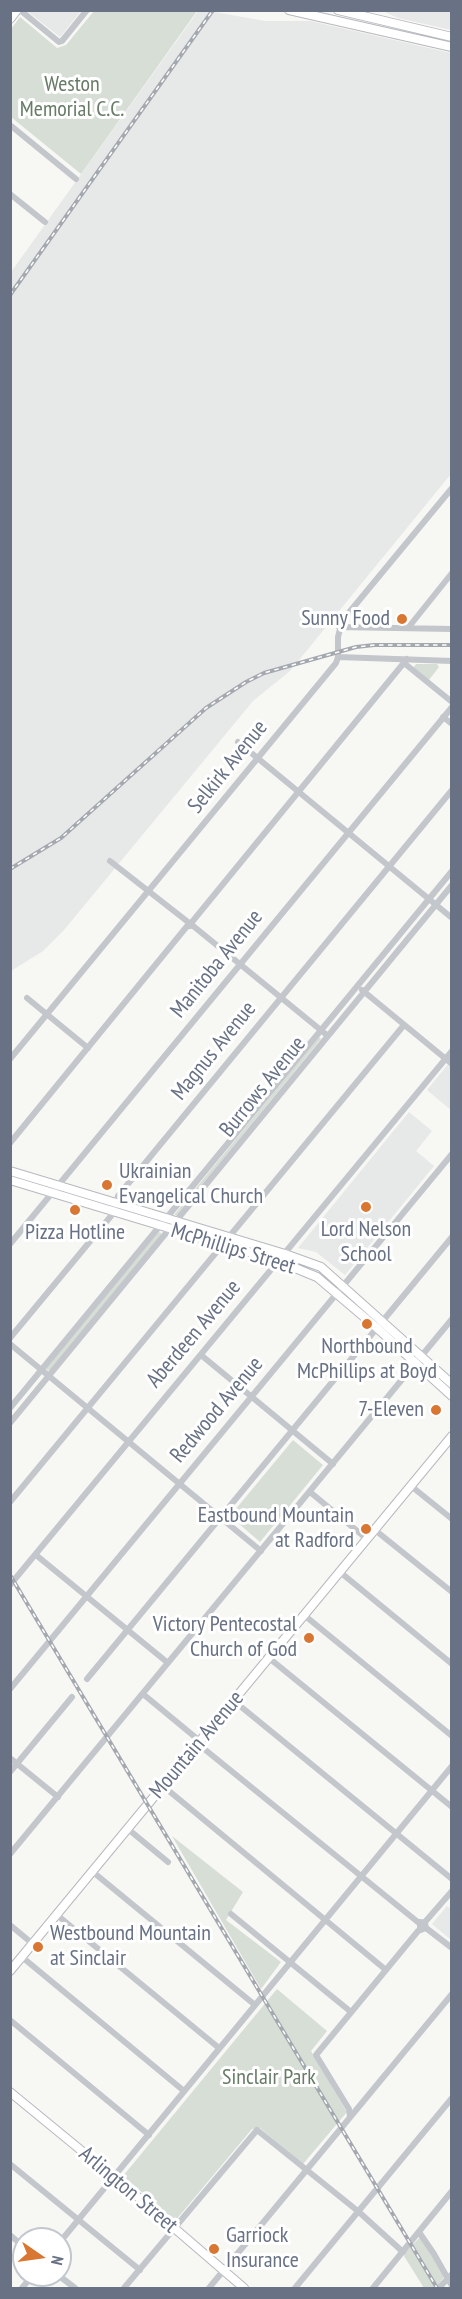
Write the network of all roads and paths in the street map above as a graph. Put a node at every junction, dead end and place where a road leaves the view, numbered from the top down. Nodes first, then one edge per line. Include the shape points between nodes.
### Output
1 (19, 10) edge
2 (87, 10) edge
3 (289, 10) edge
4 (338, 10) edge
5 (10, 19) edge
6 (452, 37) edge
7 (452, 47) edge
8 (10, 125) edge
9 (76, 179) dead end
10 (10, 194) edge
11 (45, 222) dead end
12 (452, 488) edge
13 (452, 573) edge
14 (339, 627) junction
15 (408, 628) junction
16 (452, 629) edge
17 (338, 657) junction
18 (405, 661) junction
19 (452, 661) edge
20 (452, 704) edge
21 (443, 717) junction
22 (452, 724) edge
23 (238, 742) dead end
24 (258, 759) junction
25 (452, 790) edge
26 (298, 792) junction
27 (347, 833) junction
28 (110, 861) dead end
29 (388, 867) junction
30 (452, 871) edge
31 (452, 885) edge
32 (148, 892) junction
33 (429, 899) junction
34 (435, 905) junction
35 (452, 918) edge
36 (190, 924) junction
37 (240, 964) junction
38 (357, 986) junction
39 (364, 992) junction
40 (27, 998) dead end
41 (281, 998) junction
42 (47, 1014) junction
43 (404, 1025) junction
44 (321, 1030) junction
45 (328, 1036) junction
46 (88, 1048) junction
47 (452, 1051) edge
48 (10, 1059) edge
49 (445, 1059) junction
50 (452, 1064) edge
51 (10, 1143) edge
52 (452, 1154) edge
53 (10, 1171) edge
54 (10, 1180) edge
55 (58, 1185) junction
56 (53, 1193) junction
57 (114, 1207) junction
58 (166, 1218) junction
59 (176, 1221) junction
60 (160, 1226) junction
61 (171, 1229) junction
62 (230, 1237) junction
63 (452, 1237) edge
64 (10, 1244) edge
65 (224, 1245) junction
66 (285, 1254) junction
67 (278, 1261) junction
68 (343, 1285) junction
69 (337, 1293) junction
70 (452, 1319) edge
71 (380, 1324) junction
72 (10, 1338) edge
73 (10, 1344) edge
74 (201, 1355) junction
75 (422, 1356) junction
76 (416, 1364) junction
77 (42, 1370) junction
78 (49, 1376) junction
79 (452, 1384) edge
80 (452, 1396) edge
81 (252, 1397) junction
82 (10, 1408) edge
83 (88, 1409) junction
84 (10, 1423) edge
85 (292, 1431) junction
86 (452, 1436) edge
87 (129, 1442) junction
88 (333, 1464) junction
89 (180, 1484) junction
90 (411, 1486) junction
91 (310, 1492) junction
92 (10, 1503) edge
93 (220, 1518) junction
94 (452, 1519) edge
95 (375, 1530) junction
96 (367, 1539) junction
97 (261, 1551) junction
98 (36, 1555) junction
99 (340, 1572) junction
100 (10, 1585) edge
101 (452, 1592) edge
102 (87, 1597) junction
103 (304, 1615) junction
104 (128, 1630) junction
105 (269, 1658) junction
106 (168, 1663) junction
107 (452, 1664) edge
108 (87, 1679) dead end
109 (10, 1689) edge
110 (143, 1694) junction
111 (72, 1697) dead end
112 (234, 1701) junction
113 (452, 1736) edge
114 (199, 1743) junction
115 (10, 1758) edge
116 (17, 1764) junction
117 (452, 1766) edge
118 (10, 1772) edge
119 (163, 1786) junction
120 (432, 1791) junction
121 (58, 1797) junction
122 (452, 1808) edge
123 (128, 1829) junction
124 (396, 1833) junction
125 (10, 1854) edge
126 (168, 1862) dead end
127 (93, 1872) junction
128 (360, 1877) junction
129 (452, 1880) edge
130 (452, 1891) edge
131 (231, 1914) dead end
132 (57, 1915) junction
133 (325, 1920) junction
134 (10, 1925) edge
135 (422, 1926) junction
136 (33, 1944) junction
137 (452, 1948) edge
138 (22, 1957) junction
139 (290, 1963) junction
140 (386, 1970) junction
141 (10, 1971) edge
142 (452, 1994) edge
143 (255, 2005) junction
144 (351, 2012) junction
145 (10, 2020) edge
146 (219, 2048) junction
147 (184, 2091) junction
148 (10, 2092) edge
149 (452, 2098) edge
150 (350, 2117) junction
151 (148, 2135) junction
152 (10, 2164) edge
153 (307, 2169) junction
154 (114, 2177) junction
155 (452, 2191) edge
156 (359, 2212) junction
157 (78, 2220) junction
158 (72, 2227) edge
159 (174, 2229) junction
160 (419, 2232) junction
161 (403, 2252) junction
162 (140, 2270) junction
163 (223, 2271) junction
164 (450, 2276) edge
165 (452, 2286) edge
166 (124, 2289) edge
167 (209, 2289) edge
168 (244, 2289) edge
169 (296, 2289) edge
170 (373, 2289) edge
171 (439, 2289) edge

1 - 2 street via 59,42
1 - 5 main road
3 - 7 main road
4 - 6 main road
8 - 9 street
10 - 11 street
12 - 14 street
13 - 15 street
14 - 15 street
14 - 17 street
15 - 16 street
17 - 18 street
17 - 24 street, Selkirk Avenue
18 - 19 street
18 - 20 street
18 - 26 street
20 - 21 street, Manitoba Avenue
21 - 22 street
21 - 27 street, Manitoba Avenue
23 - 24 street
24 - 26 street
24 - 32 street, Selkirk Avenue
25 - 29 street, Magnus Avenue
26 - 27 street
26 - 36 street
27 - 29 street
27 - 37 street, Manitoba Avenue
28 - 32 street
29 - 33 street
29 - 41 street, Magnus Avenue
30 - 33 street, Burrows Avenue
31 - 34 street, Burrows Avenue
32 - 36 street
32 - 42 street, Selkirk Avenue
33 - 34 street
33 - 38 street, Burrows Avenue
34 - 35 street
34 - 39 street, Burrows Avenue
36 - 37 street
36 - 46 street
37 - 41 street
37 - 55 street, Manitoba Avenue
38 - 39 street
38 - 44 street, Burrows Avenue
39 - 43 street
39 - 45 street, Burrows Avenue
40 - 42 street
41 - 44 street
41 - 57 street, Magnus Avenue via 124,1188
42 - 46 street
42 - 48 street, Selkirk Avenue
43 - 49 street
43 - 62 street
44 - 45 street
44 - 58 street, Burrows Avenue
45 - 59 street, Burrows Avenue
46 - 51 street
47 - 49 street, Aberdeen Avenue
49 - 50 street
49 - 66 street, Aberdeen Avenue
52 - 68 street, Redwood Avenue
53 - 55 main road, McPhillips Street
54 - 56 main road, McPhillips Street
55 - 56 street, Manitoba Avenue
55 - 57 main road, McPhillips Street
56 - 57 main road, McPhillips Street
56 - 64 street, Manitoba Avenue
57 - 58 main road, McPhillips Street
57 - 60 main road, McPhillips Street
57 - 72 street, Magnus Avenue via 111,1216
58 - 59 main road, McPhillips Street
58 - 60 street, Burrows Avenue
59 - 61 street, Burrows Avenue
59 - 62 main road, McPhillips Street
60 - 61 main road, McPhillips Street
60 - 77 street, Burrows Avenue
61 - 65 main road, McPhillips Street
61 - 78 street, Burrows Avenue
62 - 65 street
62 - 66 main road, McPhillips Street
63 - 71 street
65 - 67 main road, McPhillips Street
65 - 83 street
66 - 67 street, Aberdeen Avenue
66 - 68 main road, McPhillips Street via 321,1267
67 - 69 main road, McPhillips Street via 317,1276
67 - 74 street, Aberdeen Avenue
68 - 69 street, Redwood Avenue
68 - 71 main road, McPhillips Street
69 - 71 main road, McPhillips Street
69 - 81 street, Redwood Avenue
70 - 75 street
71 - 75 main road, McPhillips Street
71 - 76 main road, McPhillips Street
71 - 85 street
73 - 77 street
74 - 81 street
74 - 87 street, Aberdeen Avenue
75 - 76 street
75 - 79 main road, McPhillips Street
76 - 80 main road, McPhillips Street
76 - 88 street
77 - 78 street
77 - 82 street, Burrows Avenue
78 - 83 street
78 - 84 street, Burrows Avenue
81 - 85 street
81 - 89 street, Redwood Avenue
83 - 87 street
83 - 92 street
85 - 88 street
85 - 93 street
86 - 90 main road, Mountain Avenue
87 - 89 street
87 - 98 street, Aberdeen Avenue
88 - 91 street
89 - 93 street
89 - 102 street, Redwood Avenue
90 - 94 street
90 - 95 main road, Mountain Avenue
91 - 96 street
91 - 97 street
93 - 97 street
93 - 104 street
95 - 96 main road, Mountain Avenue
95 - 101 street
96 - 99 main road, Mountain Avenue
97 - 106 street
98 - 100 street, Aberdeen Avenue
98 - 102 street
99 - 103 main road, Mountain Avenue
99 - 107 street
102 - 104 street
102 - 109 street, Redwood Avenue
103 - 105 main road, Mountain Avenue
103 - 113 street
104 - 106 street
104 - 108 street
105 - 112 main road, Mountain Avenue
105 - 120 street
106 - 110 street
110 - 114 street
110 - 121 street
111 - 116 street
112 - 114 main road, Mountain Avenue
112 - 124 street
114 - 119 main road, Mountain Avenue
114 - 128 street
115 - 116 street
116 - 118 street
116 - 121 street
117 - 120 street
119 - 123 main road, Mountain Avenue
119 - 133 street
120 - 122 street
120 - 124 street
121 - 125 street
123 - 126 street
123 - 127 main road, Mountain Avenue
124 - 128 street
124 - 129 street
127 - 132 main road, Mountain Avenue
127 - 143 street
128 - 133 street
128 - 135 street
130 - 135 street
131 - 139 street
132 - 136 main road, Mountain Avenue
132 - 146 street
133 - 139 street
133 - 140 street
134 - 136 street
135 - 137 street
135 - 140 street
136 - 138 main road, Mountain Avenue
138 - 141 main road, Mountain Avenue
138 - 147 street
139 - 143 street
139 - 144 street
140 - 144 street
142 - 150 street
143 - 146 street
144 - 150 street via 316,2055
145 - 151 street
146 - 147 street
147 - 151 street
148 - 154 main road, Arlington Street
149 - 156 street
150 - 153 street
151 - 154 street
152 - 157 street
153 - 156 street
153 - 159 street via 259,2130 254,2131
153 - 163 street
154 - 157 street
154 - 159 main road, Arlington Street
155 - 160 street
156 - 161 street
156 - 169 street
157 - 158 street
157 - 162 street
159 - 162 street
159 - 163 main road, Arlington Street
160 - 161 street
160 - 164 street
161 - 170 street
162 - 166 street
163 - 167 street
163 - 168 main road, Arlington Street
164 - 165 street
164 - 171 street

